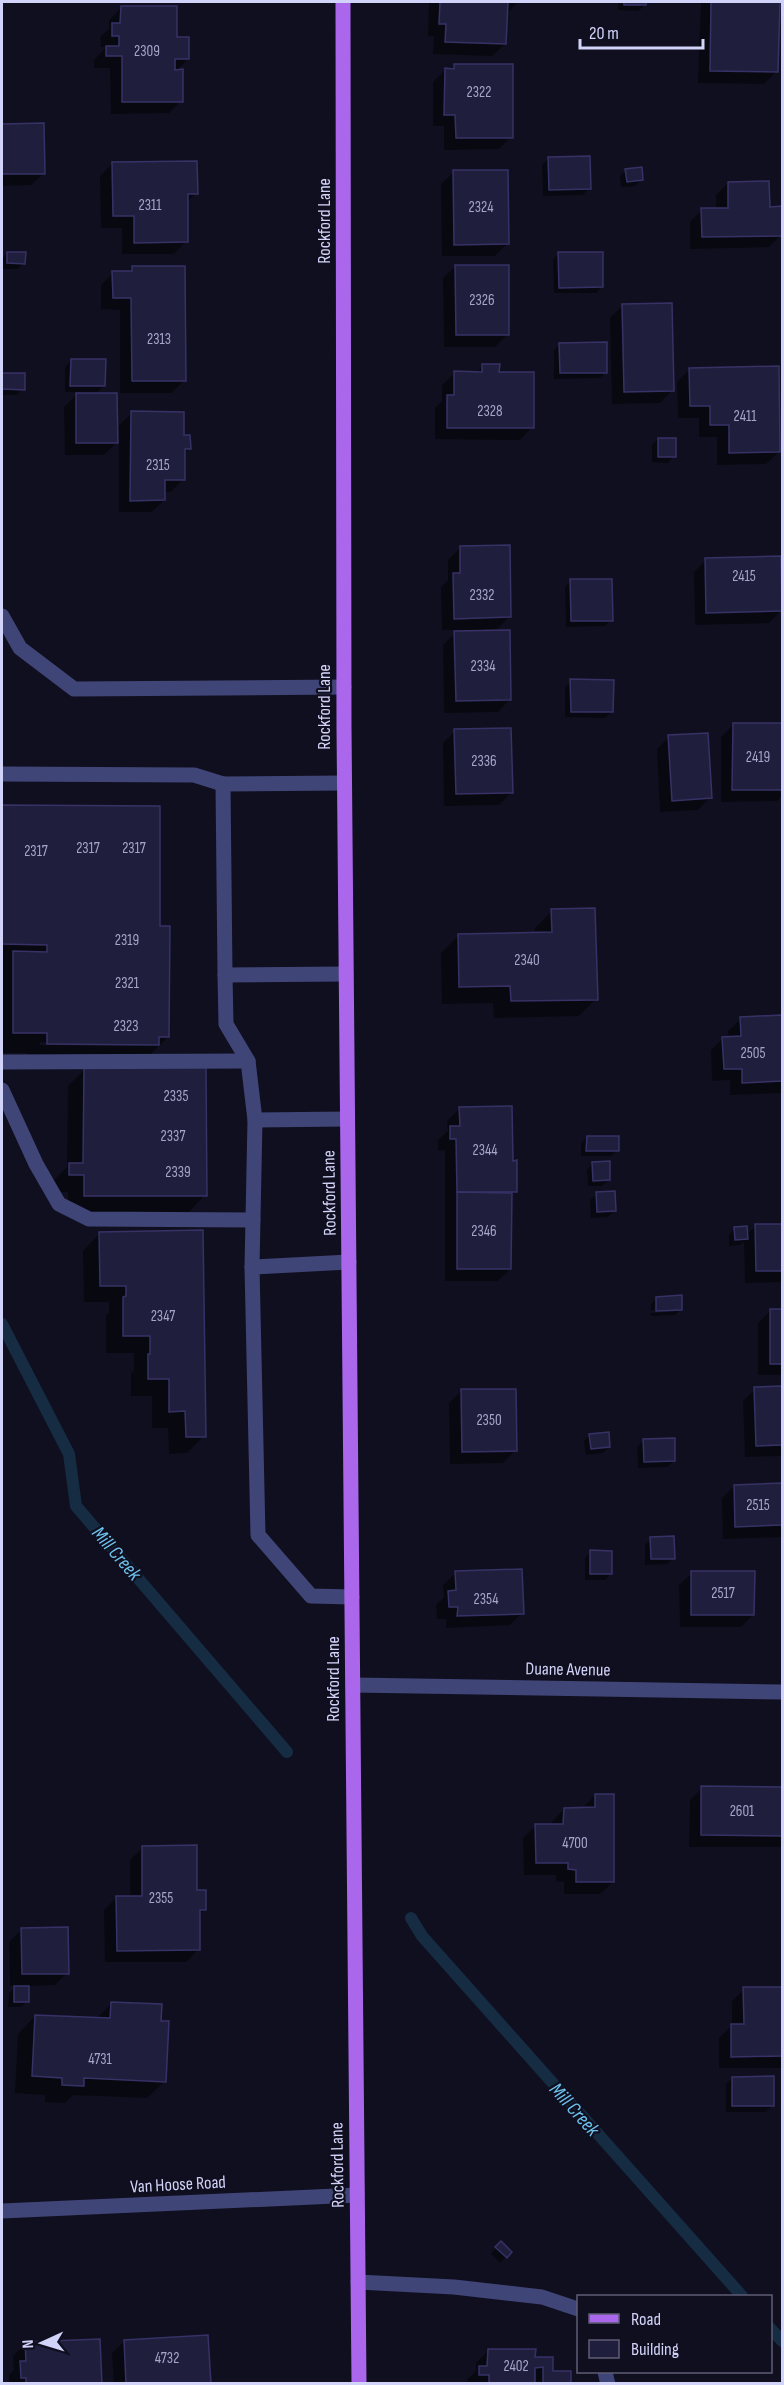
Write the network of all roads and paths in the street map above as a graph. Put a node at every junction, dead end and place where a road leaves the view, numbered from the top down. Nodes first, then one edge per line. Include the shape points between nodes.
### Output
1 (343, 2) edge
2 (2, 616) edge
3 (344, 687) junction
4 (2, 774) edge
5 (344, 783) junction
6 (223, 784) junction
7 (346, 974) junction
8 (225, 975) junction
9 (248, 1061) junction
10 (2, 1062) edge
11 (2, 1090) edge
12 (347, 1119) junction
13 (255, 1120) junction
14 (254, 1220) junction
15 (349, 1262) junction
16 (252, 1266) junction
17 (352, 1598) junction
18 (352, 1685) junction
19 (783, 1692) edge
20 (357, 2195) junction
21 (2, 2211) edge
22 (358, 2282) junction
23 (577, 2308) edge
24 (359, 2384) edge

1 - 3 main road, Rockford Lane
2 - 3 street via 20,648 74,689
3 - 5 main road, Rockford Lane
4 - 6 street via 194,775
5 - 6 street
5 - 7 main road, Rockford Lane
6 - 8 street
7 - 8 street
7 - 12 main road, Rockford Lane
8 - 9 street via 226,1024
9 - 10 street
9 - 13 street
11 - 14 street via 59,1204 89,1220
12 - 13 street
12 - 15 main road, Rockford Lane
13 - 14 street
14 - 16 street
15 - 16 street
15 - 17 main road, Rockford Lane
16 - 17 street via 258,1535 311,1596
17 - 18 main road, Rockford Lane
18 - 19 street, Duane Avenue
18 - 20 main road, Rockford Lane
20 - 21 street, Van Hoose Road
20 - 22 main road, Rockford Lane
22 - 23 street via 542,2297
22 - 24 main road, Rockford Lane

